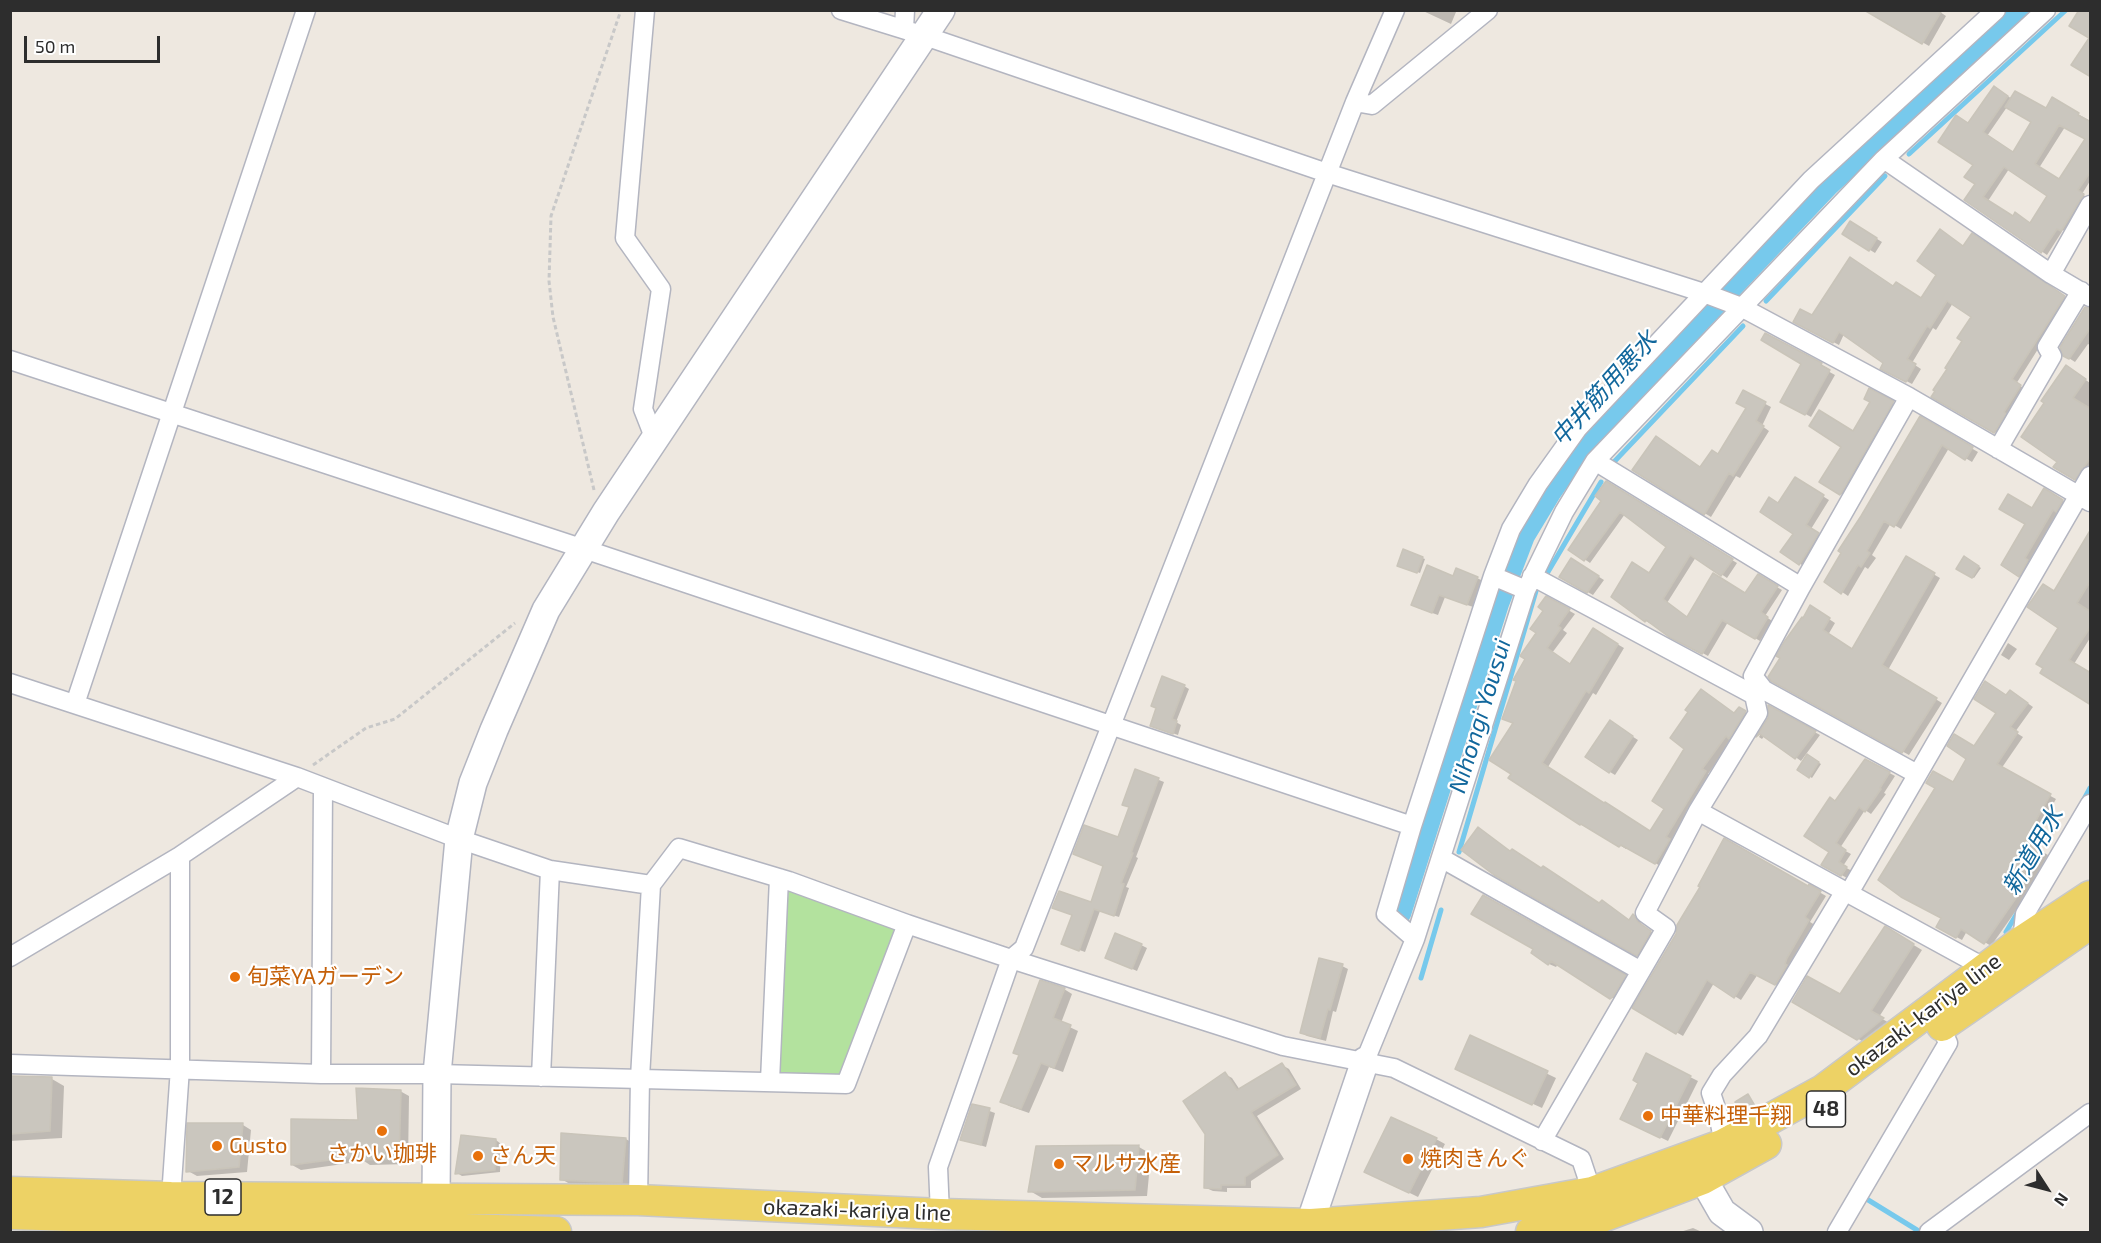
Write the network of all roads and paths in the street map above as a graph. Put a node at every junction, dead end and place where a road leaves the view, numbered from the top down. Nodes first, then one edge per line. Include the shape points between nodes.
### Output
1 (306, 10) edge
2 (621, 10) edge
3 (645, 10) edge
4 (841, 10) edge
5 (905, 10) edge
6 (941, 10) edge
7 (1395, 10) edge
8 (1488, 10) edge
9 (1996, 10) edge
10 (2046, 10) edge
11 (914, 33) junction
12 (1355, 102) junction
13 (1884, 159) junction
14 (1327, 173) junction
15 (2091, 205) edge
16 (2051, 274) junction
17 (1704, 293) junction
18 (2086, 294) edge
19 (1741, 307) junction
20 (10, 360) edge
21 (1909, 397) junction
22 (172, 413) junction
23 (654, 437) junction
24 (1998, 449) junction
25 (1595, 461) junction
26 (2091, 476) edge
27 (2085, 498) edge
28 (606, 512) junction
29 (584, 549) junction
30 (1493, 576) junction
31 (1529, 583) junction
32 (1801, 587) junction
33 (546, 610) junction
34 (10, 683) edge
35 (1759, 693) junction
36 (75, 704) junction
37 (1111, 726) junction
38 (1917, 774) junction
39 (297, 777) junction
40 (323, 788) junction
41 (2091, 804) edge
42 (1698, 811) junction
43 (1412, 826) junction
44 (459, 839) junction
45 (180, 856) junction
46 (1441, 858) junction
47 (550, 870) junction
48 (779, 878) junction
49 (651, 885) junction
50 (1849, 892) junction
51 (2091, 896) edge
52 (907, 924) junction
53 (2091, 924) edge
54 (1415, 939) junction
55 (2022, 941) junction
56 (10, 957) edge
57 (1011, 959) junction
58 (1987, 969) junction
59 (1641, 971) junction
60 (1941, 1027) junction
61 (1365, 1062) junction
62 (10, 1064) edge
63 (180, 1068) junction
64 (321, 1074) junction
65 (437, 1074) junction
66 (541, 1077) junction
67 (640, 1078) junction
68 (770, 1081) junction
69 (2091, 1113) edge
70 (1542, 1140) junction
71 (1724, 1144) junction
72 (1703, 1179) junction
73 (10, 1192) edge
74 (1592, 1192) junction
75 (171, 1197) junction
76 (436, 1199) junction
77 (638, 1200) junction
78 (10, 1214) edge
79 (940, 1214) junction
80 (1309, 1228) edge
81 (433, 1231) edge
82 (556, 1233) edge
83 (1531, 1233) edge
84 (1749, 1233) edge
85 (1837, 1233) edge
86 (1929, 1233) edge

1 - 22 street
2 - 28 path via 551,216 549,281 553,317 591,485
3 - 23 street via 626,238 662,289 643,409
4 - 11 street
5 - 11 street
6 - 11 street
7 - 12 street
8 - 12 street via 1371,105
9 - 17 street via 1811,180
10 - 13 street
11 - 14 street
11 - 23 street
12 - 14 street
13 - 16 street
13 - 19 street
14 - 17 street
14 - 37 street
15 - 16 street
16 - 18 street
17 - 19 street
17 - 30 street via 1578,428 1512,529
18 - 24 street via 2047,347 2052,356
19 - 21 street
19 - 25 street
20 - 22 street
21 - 24 street
21 - 32 street
22 - 29 street
22 - 36 street
23 - 28 street
24 - 27 street
25 - 31 street
25 - 32 street
26 - 27 street
27 - 38 street
28 - 29 street
29 - 33 street
29 - 37 street
30 - 31 street
30 - 43 street
31 - 35 street
31 - 46 street
32 - 35 street via 1753,676
33 - 39 path via 526,614 395,719 366,728
33 - 44 street via 473,783
34 - 36 street
35 - 38 street
35 - 42 street via 1758,713
36 - 39 street
37 - 43 street
37 - 57 street via 1024,948
38 - 50 street
39 - 40 street
39 - 45 street
40 - 44 street
40 - 64 street
41 - 55 street via 2025,914
42 - 50 street
42 - 59 street via 1645,913 1666,928
43 - 54 street via 1386,914
44 - 47 street
44 - 65 street
45 - 56 street
45 - 63 street
46 - 54 street
46 - 59 street
47 - 49 street
47 - 66 street
48 - 49 street via 679,848
48 - 52 street
48 - 68 street
49 - 67 street
50 - 58 street
50 - 71 street via 1842,896 1758,1036 1711,1093
51 - 55 main road, okazaki-kariya line / 48
52 - 57 street
52 - 68 street via 846,1084
53 - 60 main road, okazaki-kariya line / 48
54 - 61 street
55 - 58 main road, okazaki-kariya line / 48
57 - 61 street via 1283,1046
57 - 79 street via 938,1167
58 - 71 main road, okazaki-kariya line / 48 via 1823,1090
59 - 70 street
60 - 72 main road, okazaki-kariya line / 48 via 1814,1118
60 - 85 street via 1948,1043
61 - 70 street via 1394,1068
61 - 80 street
62 - 63 street
63 - 64 street
63 - 75 street
64 - 65 street
65 - 66 street
65 - 76 street
66 - 67 street
67 - 68 street
67 - 77 street
69 - 86 street
70 - 74 street via 1581,1160
71 - 74 main road, okazaki-kariya line / 48
72 - 83 main road, okazaki-kariya line / 48 via 1594,1220
72 - 84 street via 1722,1212
73 - 75 main road, 12
74 - 80 main road, okazaki-kariya line / 48 via 1482,1212
75 - 76 main road, 12
76 - 77 main road, okazaki-kariya line / 48
76 - 81 main road
77 - 79 main road, okazaki-kariya line / 48
78 - 81 main road, 12
79 - 80 main road, okazaki-kariya line / 48
81 - 82 main road

